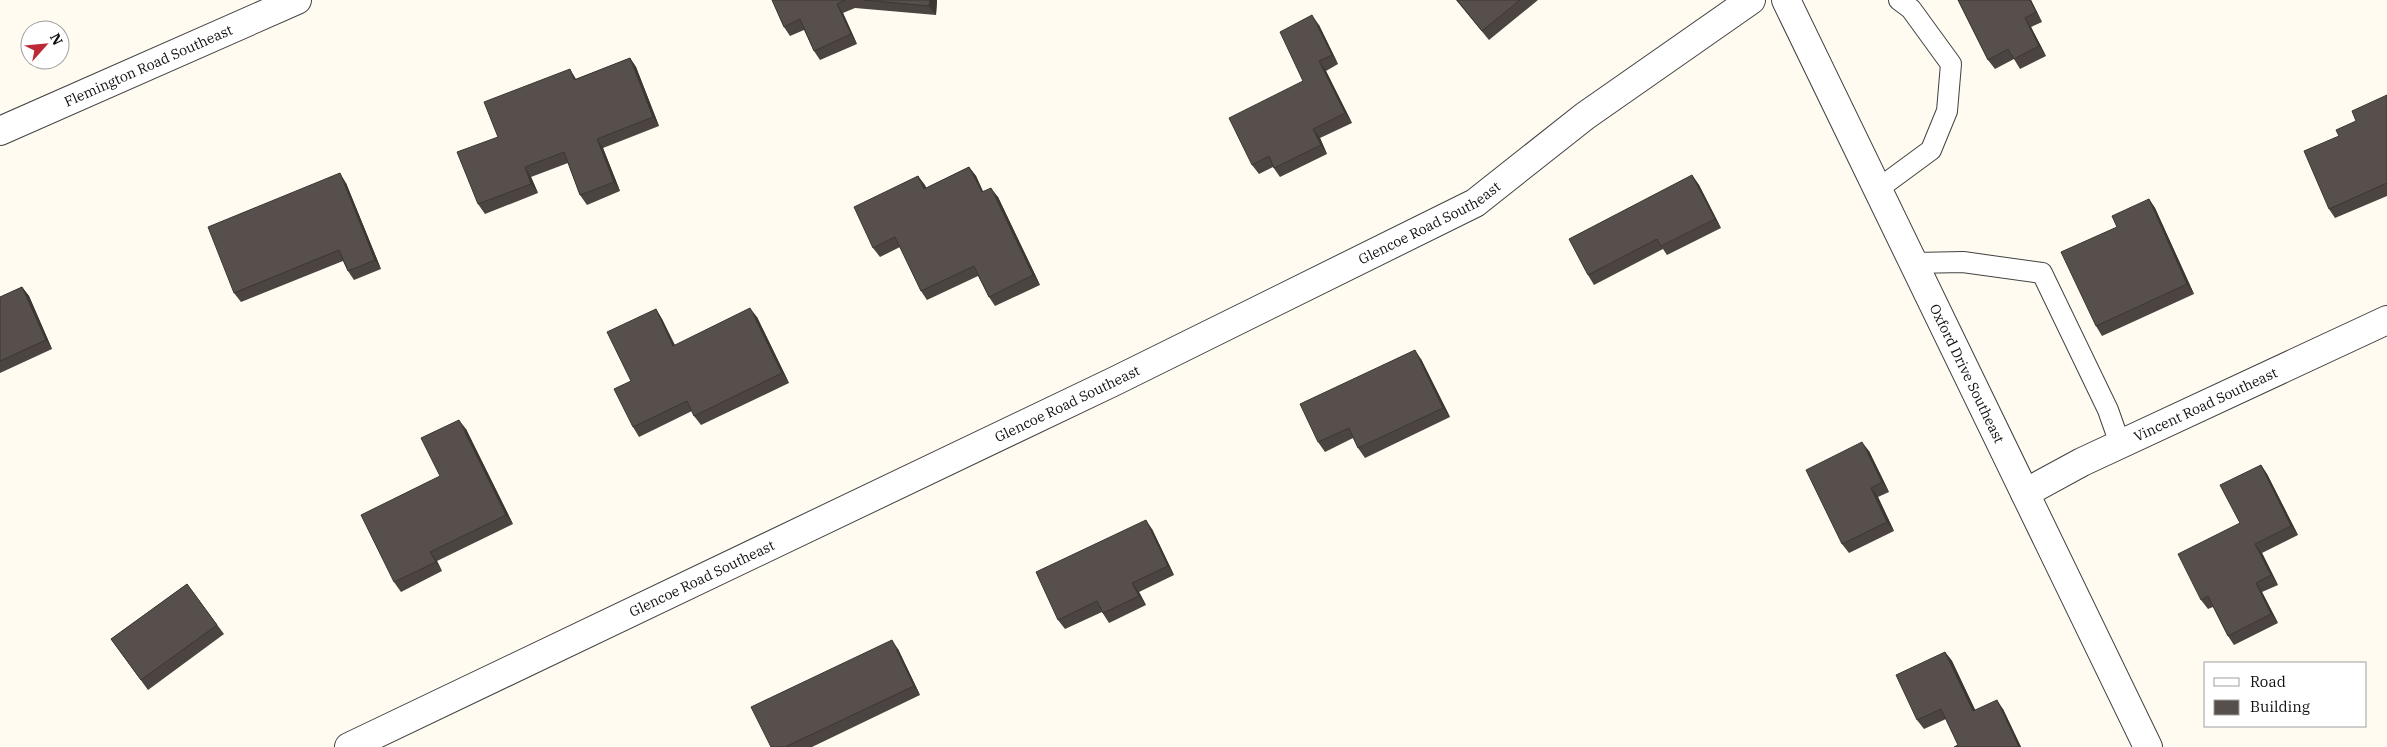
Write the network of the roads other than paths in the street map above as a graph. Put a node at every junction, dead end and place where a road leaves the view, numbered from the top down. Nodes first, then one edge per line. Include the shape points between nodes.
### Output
1 (297, 0) edge
2 (1751, 0) edge
3 (1786, 0) edge
4 (1899, 0) edge
5 (0, 131) edge
6 (1878, 189) junction
7 (1914, 263) junction
8 (2387, 320) edge
9 (2120, 444) junction
10 (2025, 493) junction
11 (349, 747) edge
12 (2148, 747) edge

1 - 5 street, Flemington Road Southeast
2 - 11 street, Glencoe Road Southeast via 1585,116 1475,203 1115,381
3 - 6 street, Oxford Drive Southeast
4 - 6 lane via 1911,9 1952,64 1947,110 1931,150
6 - 7 street, Oxford Drive Southeast
7 - 9 lane via 1963,262 2042,274 2108,410
7 - 10 street, Oxford Drive Southeast
8 - 9 street, Vincent Road Southeast
9 - 10 street, Vincent Road Southeast
10 - 12 street, Oxford Drive Southeast

